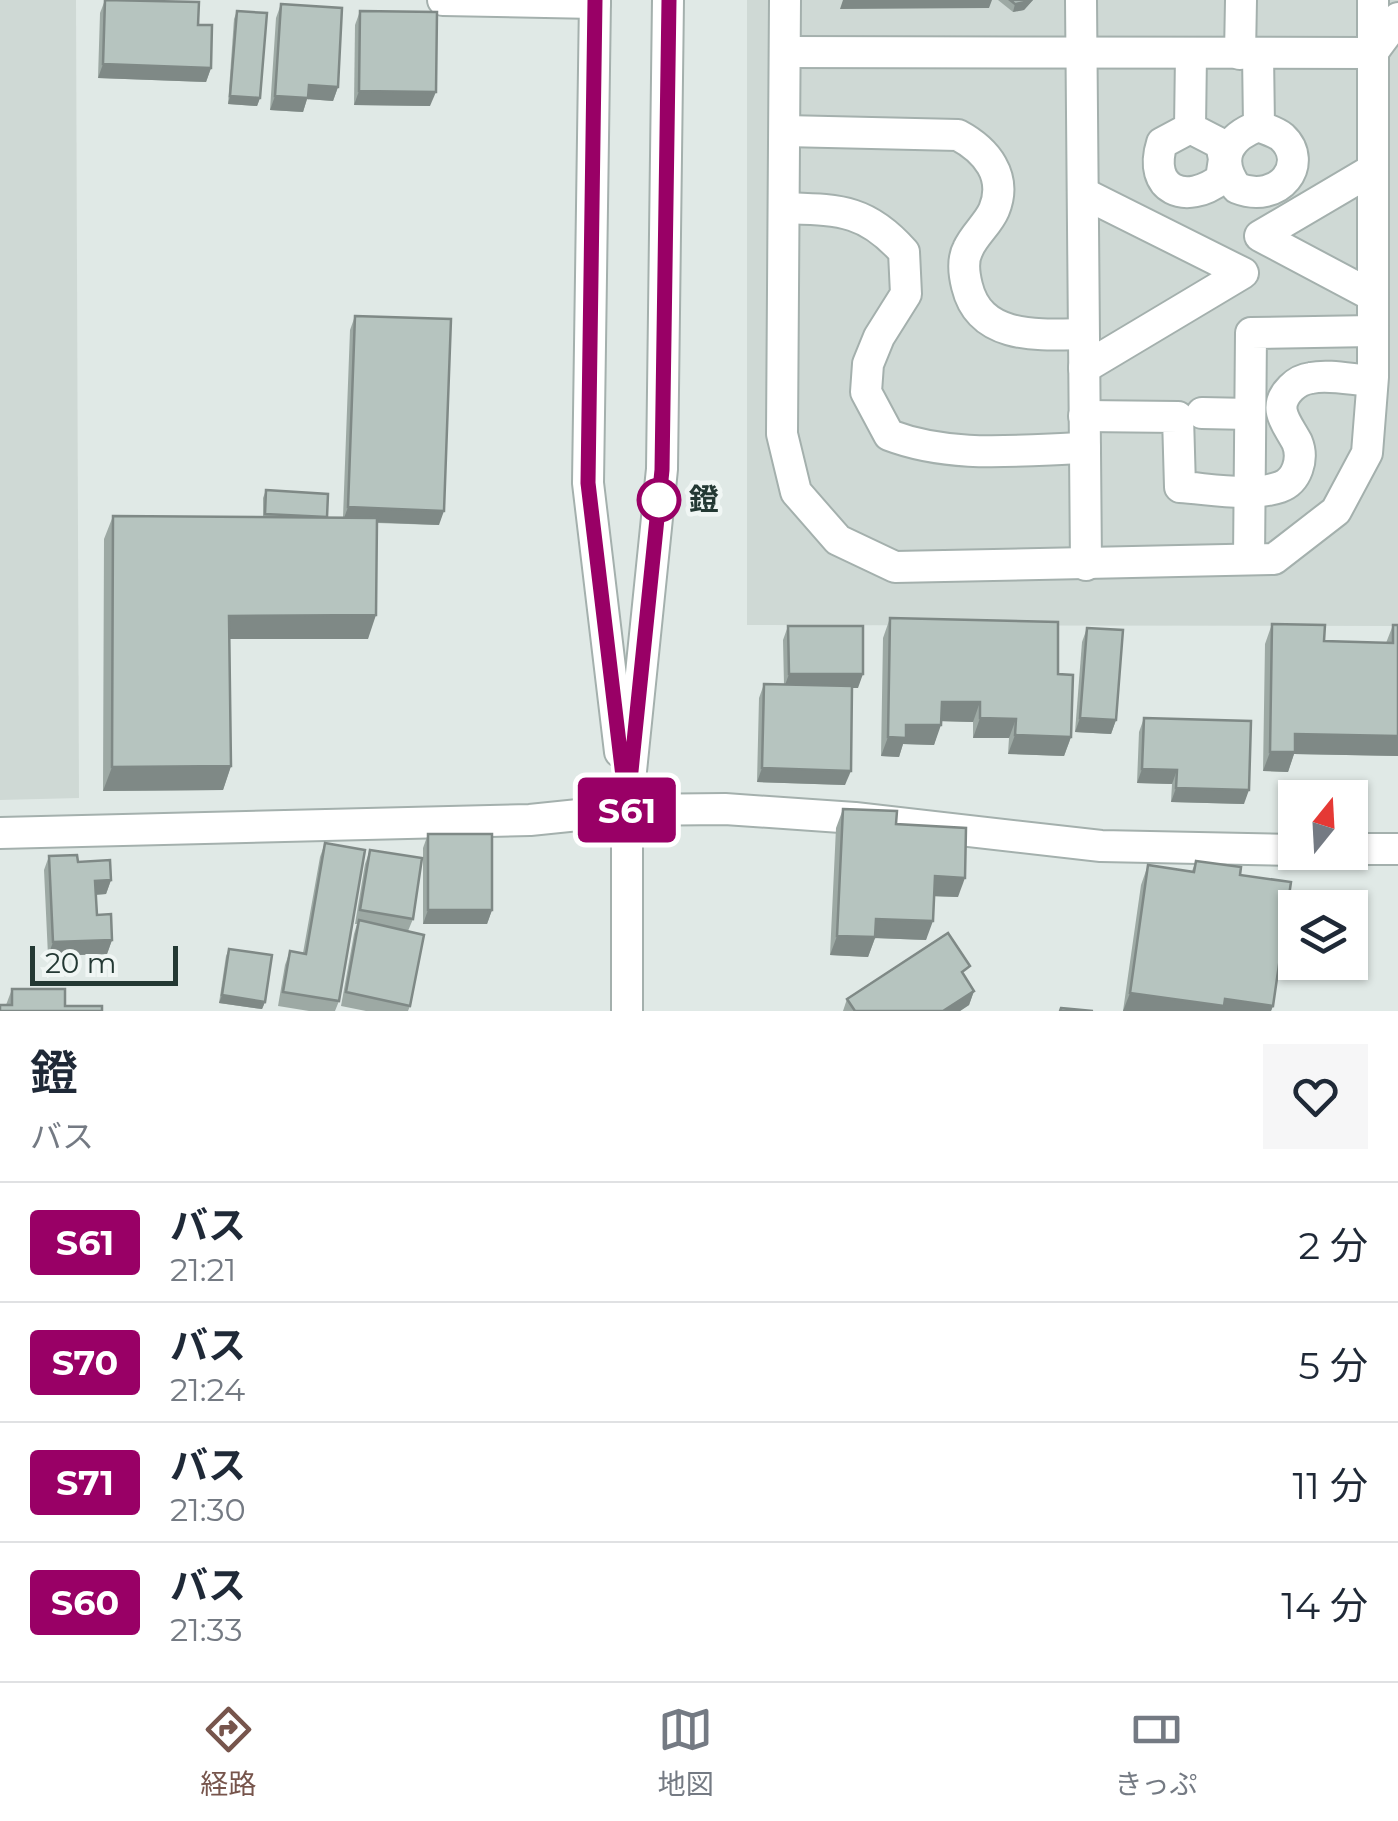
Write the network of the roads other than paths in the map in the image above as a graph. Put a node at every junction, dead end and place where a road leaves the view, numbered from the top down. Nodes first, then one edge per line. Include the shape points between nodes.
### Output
1 (443, 0) edge
2 (668, 0) edge
3 (785, 0) edge
4 (1082, 0) edge
5 (1241, 0) edge
6 (1373, 0) edge
7 (595, 2) edge
8 (1398, 18) edge
9 (785, 52) junction
10 (1190, 54) junction
11 (1249, 54) junction
12 (1372, 54) junction
13 (1082, 55) junction
14 (1259, 126) junction
15 (1190, 128) junction
16 (785, 131) junction
17 (1224, 159) junction
18 (1372, 170) junction
19 (1083, 192) junction
20 (784, 208) junction
21 (1372, 296) junction
22 (1373, 331) junction
23 (1084, 334) junction
24 (1084, 368) junction
25 (1372, 380) junction
26 (1202, 413) dead end
27 (1250, 414) junction
28 (1084, 416) junction
29 (1085, 448) junction
30 (1250, 491) junction
31 (1248, 559) junction
32 (1086, 565) junction
33 (627, 810) junction
34 (0, 832) edge
35 (1398, 849) edge
36 (1278, 850) edge
37 (1368, 850) edge
38 (626, 1011) edge

1 - 7 street
2 - 33 street via 662,470
3 - 9 street
4 - 13 street
5 - 11 street
6 - 12 street
7 - 33 street via 588,483
8 - 12 street
9 - 13 street
9 - 16 street
10 - 11 street
10 - 13 street
10 - 15 street
11 - 12 street
11 - 14 street
12 - 18 street
13 - 19 street
14 - 17 street via 1230,142
14 - 17 street via 1282,137 1290,150 1292,163 1278,188 1237,188
15 - 17 street via 1221,144
15 - 17 street via 1162,143 1158,168 1164,182 1188,194 1207,190 1221,180
16 - 20 street
16 - 23 street via 958,135 980,147 998,191 993,212 966,250 972,301 986,321 1011,331
18 - 21 street
18 - 21 street via 1260,236
19 - 23 street
19 - 24 street via 1243,273
20 - 29 street via 861,216 904,252 906,294 868,364 866,392 889,435 922,448
20 - 32 street via 782,434 796,492 838,540 895,567
21 - 22 street
22 - 25 street
22 - 27 street via 1251,334
23 - 24 street
24 - 28 street
25 - 30 street via 1313,377 1288,391 1280,404 1300,452 1296,475 1278,488
25 - 31 street via 1368,454 1336,511 1274,559
26 - 27 street
27 - 30 street
28 - 29 street
28 - 30 street via 1178,417 1180,487
29 - 32 street
30 - 31 street
31 - 32 street
33 - 34 street via 530,820
33 - 36 street via 726,808 1100,846
33 - 38 street
35 - 37 street

